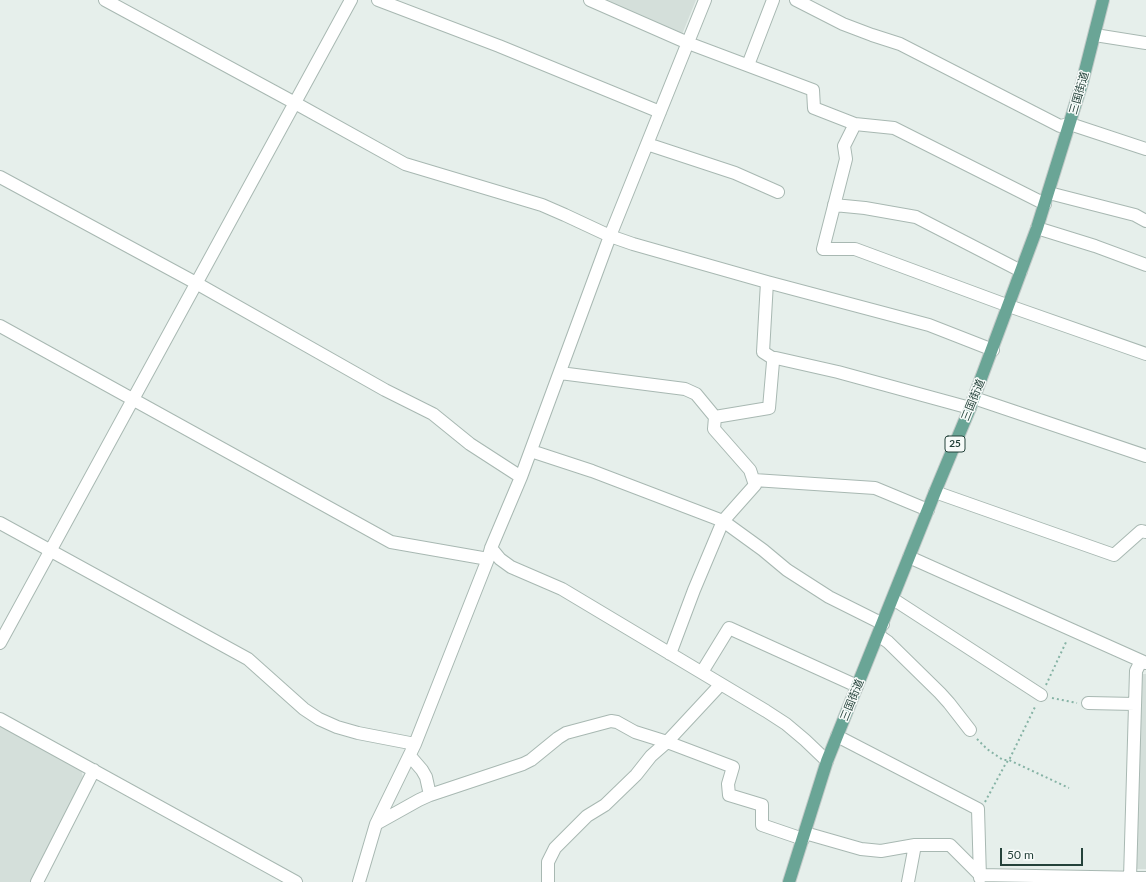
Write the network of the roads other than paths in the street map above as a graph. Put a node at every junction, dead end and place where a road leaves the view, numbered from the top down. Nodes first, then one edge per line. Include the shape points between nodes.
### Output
1 (104, 0) edge
2 (351, 0) edge
3 (378, 0) edge
4 (590, 0) edge
5 (705, 0) edge
6 (773, 0) edge
7 (796, 0) edge
8 (1103, 0) edge
9 (1095, 35) junction
10 (688, 43) junction
11 (1146, 43) edge
12 (748, 65) junction
13 (295, 103) junction
14 (660, 112) junction
15 (855, 124) junction
16 (1070, 124) junction
17 (647, 144) junction
18 (1146, 149) edge
19 (1, 180) edge
20 (778, 192) dead end
21 (1047, 199) junction
22 (834, 205) junction
23 (1146, 221) edge
24 (1037, 228) junction
25 (610, 236) junction
26 (1146, 265) edge
27 (1021, 271) junction
28 (767, 282) junction
29 (196, 283) junction
30 (1008, 306) junction
31 (0, 326) edge
32 (993, 350) junction
33 (1146, 354) edge
34 (774, 359) junction
35 (560, 373) junction
36 (133, 400) junction
37 (972, 403) junction
38 (716, 417) junction
39 (531, 451) junction
40 (1146, 456) edge
41 (521, 477) junction
42 (754, 480) junction
43 (935, 492) junction
44 (928, 510) junction
45 (723, 521) junction
46 (0, 523) edge
47 (1146, 532) edge
48 (51, 551) junction
49 (489, 553) junction
50 (909, 557) junction
51 (893, 599) junction
52 (880, 630) junction
53 (0, 643) edge
54 (670, 654) junction
55 (1143, 662) edge
56 (702, 672) junction
57 (721, 684) junction
58 (857, 686) junction
59 (1041, 695) road end
60 (1088, 703) road end
61 (1135, 704) junction
62 (0, 719) edge
63 (970, 730) road end
64 (837, 736) junction
65 (667, 742) junction
66 (415, 744) junction
67 (410, 756) junction
68 (827, 761) junction
69 (94, 770) junction
70 (430, 795) junction
71 (376, 824) junction
72 (804, 836) junction
73 (915, 846) junction
74 (980, 878) edge
75 (1130, 878) junction
76 (1146, 878) edge
77 (37, 882) edge
78 (296, 882) edge
79 (359, 882) edge
80 (548, 882) edge
81 (789, 882) edge
82 (908, 882) edge

1 - 13 street
2 - 13 street
3 - 14 street
4 - 10 street
5 - 10 street
6 - 12 street
7 - 16 street via 843,24 900,44 1060,126
8 - 9 main road, 三国街道 / 25
9 - 11 street
9 - 16 main road, 三国街道 / 25
10 - 12 street
10 - 14 street
12 - 15 street via 812,90 814,108
13 - 25 street via 405,164 542,205
13 - 29 street
14 - 17 street
15 - 21 street via 894,128
15 - 22 street via 844,146 846,159
16 - 18 street
16 - 21 main road, 三国街道 / 25
17 - 20 street via 735,173
17 - 25 street
19 - 29 street
21 - 23 street via 1134,216
21 - 24 main road, 三国街道 / 25
22 - 27 street via 916,217
22 - 30 street via 823,249 855,249
24 - 26 street
24 - 27 main road, 三国街道 / 25
25 - 28 street
25 - 35 street
27 - 30 main road, 三国街道 / 25
28 - 32 street via 929,325
28 - 34 street via 763,352
29 - 36 street
29 - 41 street via 385,390 433,414 470,444
30 - 32 main road, 三国街道 / 25
30 - 33 street
31 - 36 street
32 - 37 main road, 三国街道 / 25
34 - 37 street
34 - 38 street via 769,408
35 - 38 street via 685,389 696,394
35 - 39 street
36 - 48 street
36 - 49 street via 391,542
37 - 40 street
37 - 43 main road, 三国街道 / 25
38 - 42 street via 714,429 750,470
39 - 41 street
39 - 45 street via 592,471
41 - 49 street
42 - 44 street via 875,488
42 - 45 street via 755,485
43 - 44 main road, 三国街道 / 25
43 - 47 street via 1114,555 1141,531
44 - 50 main road, 三国街道 / 25
45 - 52 street via 787,570
45 - 54 street
46 - 48 street
48 - 53 street
48 - 66 street via 248,659 304,709 319,719 358,733
49 - 54 street via 511,567 562,589
49 - 66 street
50 - 51 main road, 三国街道 / 25
50 - 55 street
51 - 52 main road, 三国街道 / 25
51 - 59 street
52 - 58 main road, 三国街道 / 25
52 - 63 street via 888,642 949,703
54 - 56 street
55 - 61 street via 1136,671
56 - 57 street
56 - 58 street via 729,628
57 - 65 street
57 - 68 street via 786,724
58 - 64 main road, 三国街道 / 25
60 - 61 street
61 - 75 street
62 - 69 street
64 - 68 main road, 三国街道 / 25
64 - 74 street via 978,809
65 - 70 street via 635,732 617,722 604,722 566,733 523,764
65 - 72 street via 733,767 728,784 729,795 762,805 762,825
65 - 80 street via 651,756 636,775 605,804 587,816 555,848 548,862
66 - 67 street
67 - 70 street via 426,777
67 - 71 street
68 - 72 main road, 三国街道 / 25
69 - 77 street
69 - 78 street
70 - 71 street
71 - 79 street
72 - 73 street via 868,850 881,851
72 - 81 main road, 三国街道 / 25
73 - 74 street via 950,844
73 - 82 street
74 - 75 street
75 - 76 street

